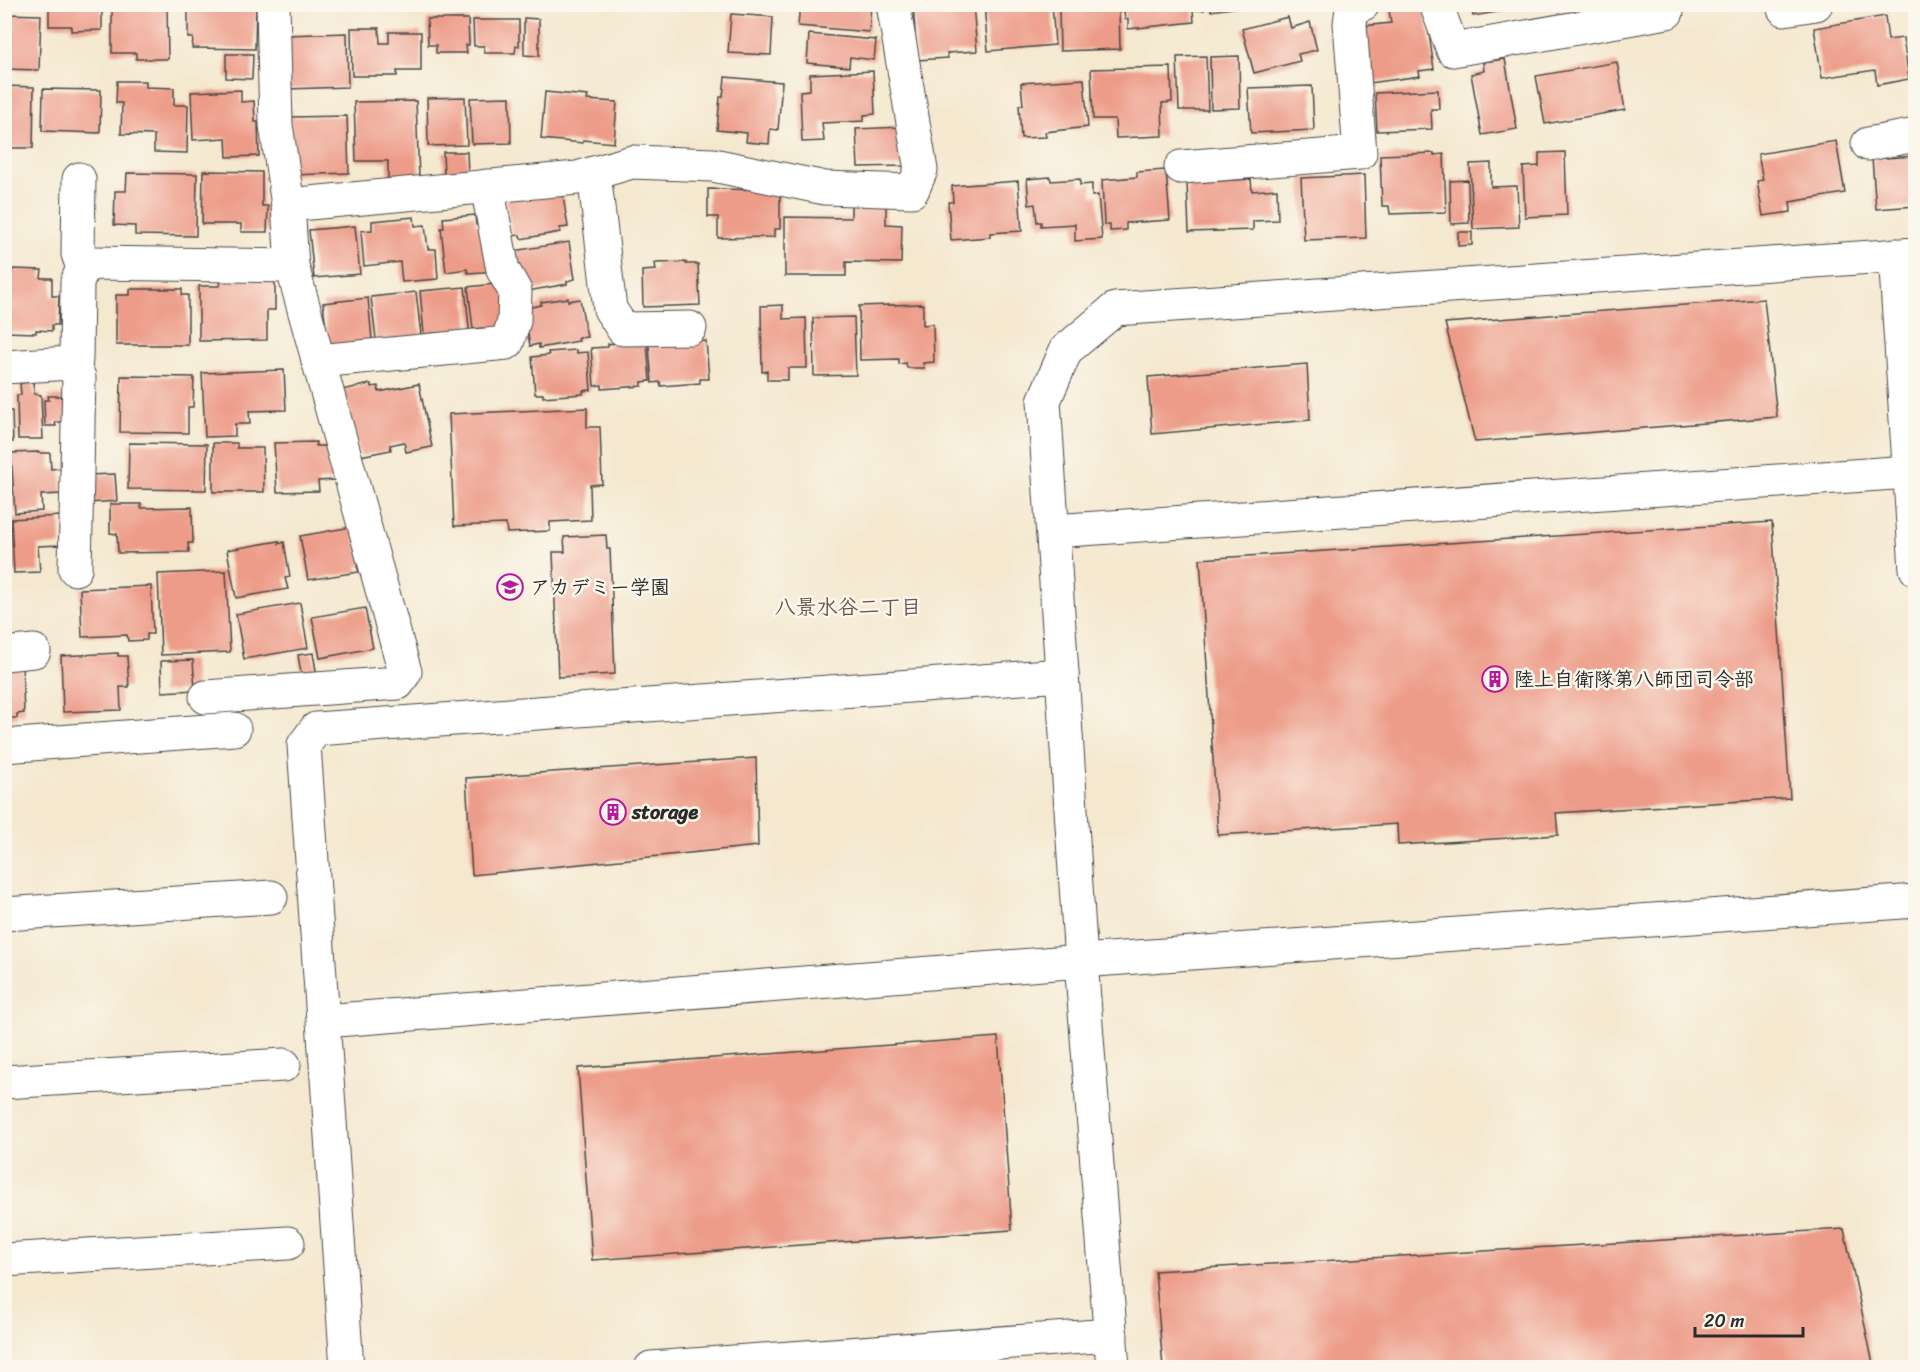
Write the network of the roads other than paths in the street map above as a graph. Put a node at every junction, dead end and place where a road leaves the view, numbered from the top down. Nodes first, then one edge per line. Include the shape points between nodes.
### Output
1 (273, 4) edge
2 (893, 4) edge
3 (1363, 4) edge
4 (1436, 4) edge
5 (1816, 4) edge
6 (1784, 9) dead end
7 (1667, 12) dead end
8 (1916, 135) edge
9 (1869, 144) dead end
10 (1181, 167) dead end
11 (594, 173) junction
12 (79, 179) dead end
13 (488, 186) junction
14 (288, 205) junction
15 (1905, 255) edge
16 (292, 267) junction
17 (83, 268) junction
18 (690, 328) dead end
19 (318, 361) junction
20 (71, 363) junction
21 (4, 367) edge
22 (1909, 472) junction
23 (1053, 531) junction
24 (75, 569) dead end
25 (1916, 569) edge
26 (1062, 675) junction
27 (206, 697) dead end
28 (234, 729) dead end
29 (4, 747) edge
30 (271, 897) dead end
31 (1916, 902) edge
32 (4, 914) edge
33 (1081, 961) junction
34 (324, 1021) junction
35 (284, 1065) dead end
36 (4, 1082) edge
37 (288, 1243) dead end
38 (4, 1260) edge
39 (1111, 1335) junction
40 (347, 1368) edge
41 (651, 1368) edge
42 (1113, 1368) edge

1 - 14 street via 276,125
2 - 11 street via 921,170 912,191 825,188 713,165 632,162
3 - 10 street via 1352,8 1350,24 1360,153
4 - 7 street via 1453,50
5 - 6 street
8 - 9 street
11 - 13 street
11 - 18 street via 610,309 623,329
12 - 17 street via 78,254
13 - 14 street
13 - 19 street via 503,270 515,291 514,321 507,343
14 - 16 street
15 - 22 street
15 - 23 street via 1114,309 1066,350 1044,401
16 - 17 street via 94,263
16 - 19 street
17 - 20 street via 77,282 76,360
19 - 27 street via 405,672 398,683
20 - 21 street
20 - 24 street via 79,377
22 - 23 street
22 - 25 street
23 - 26 street
26 - 33 street
26 - 34 street via 316,729 304,745
28 - 29 street
30 - 32 street
31 - 33 street
33 - 34 street
33 - 39 street
34 - 40 street
35 - 36 street
37 - 38 street
39 - 41 street
39 - 42 street

